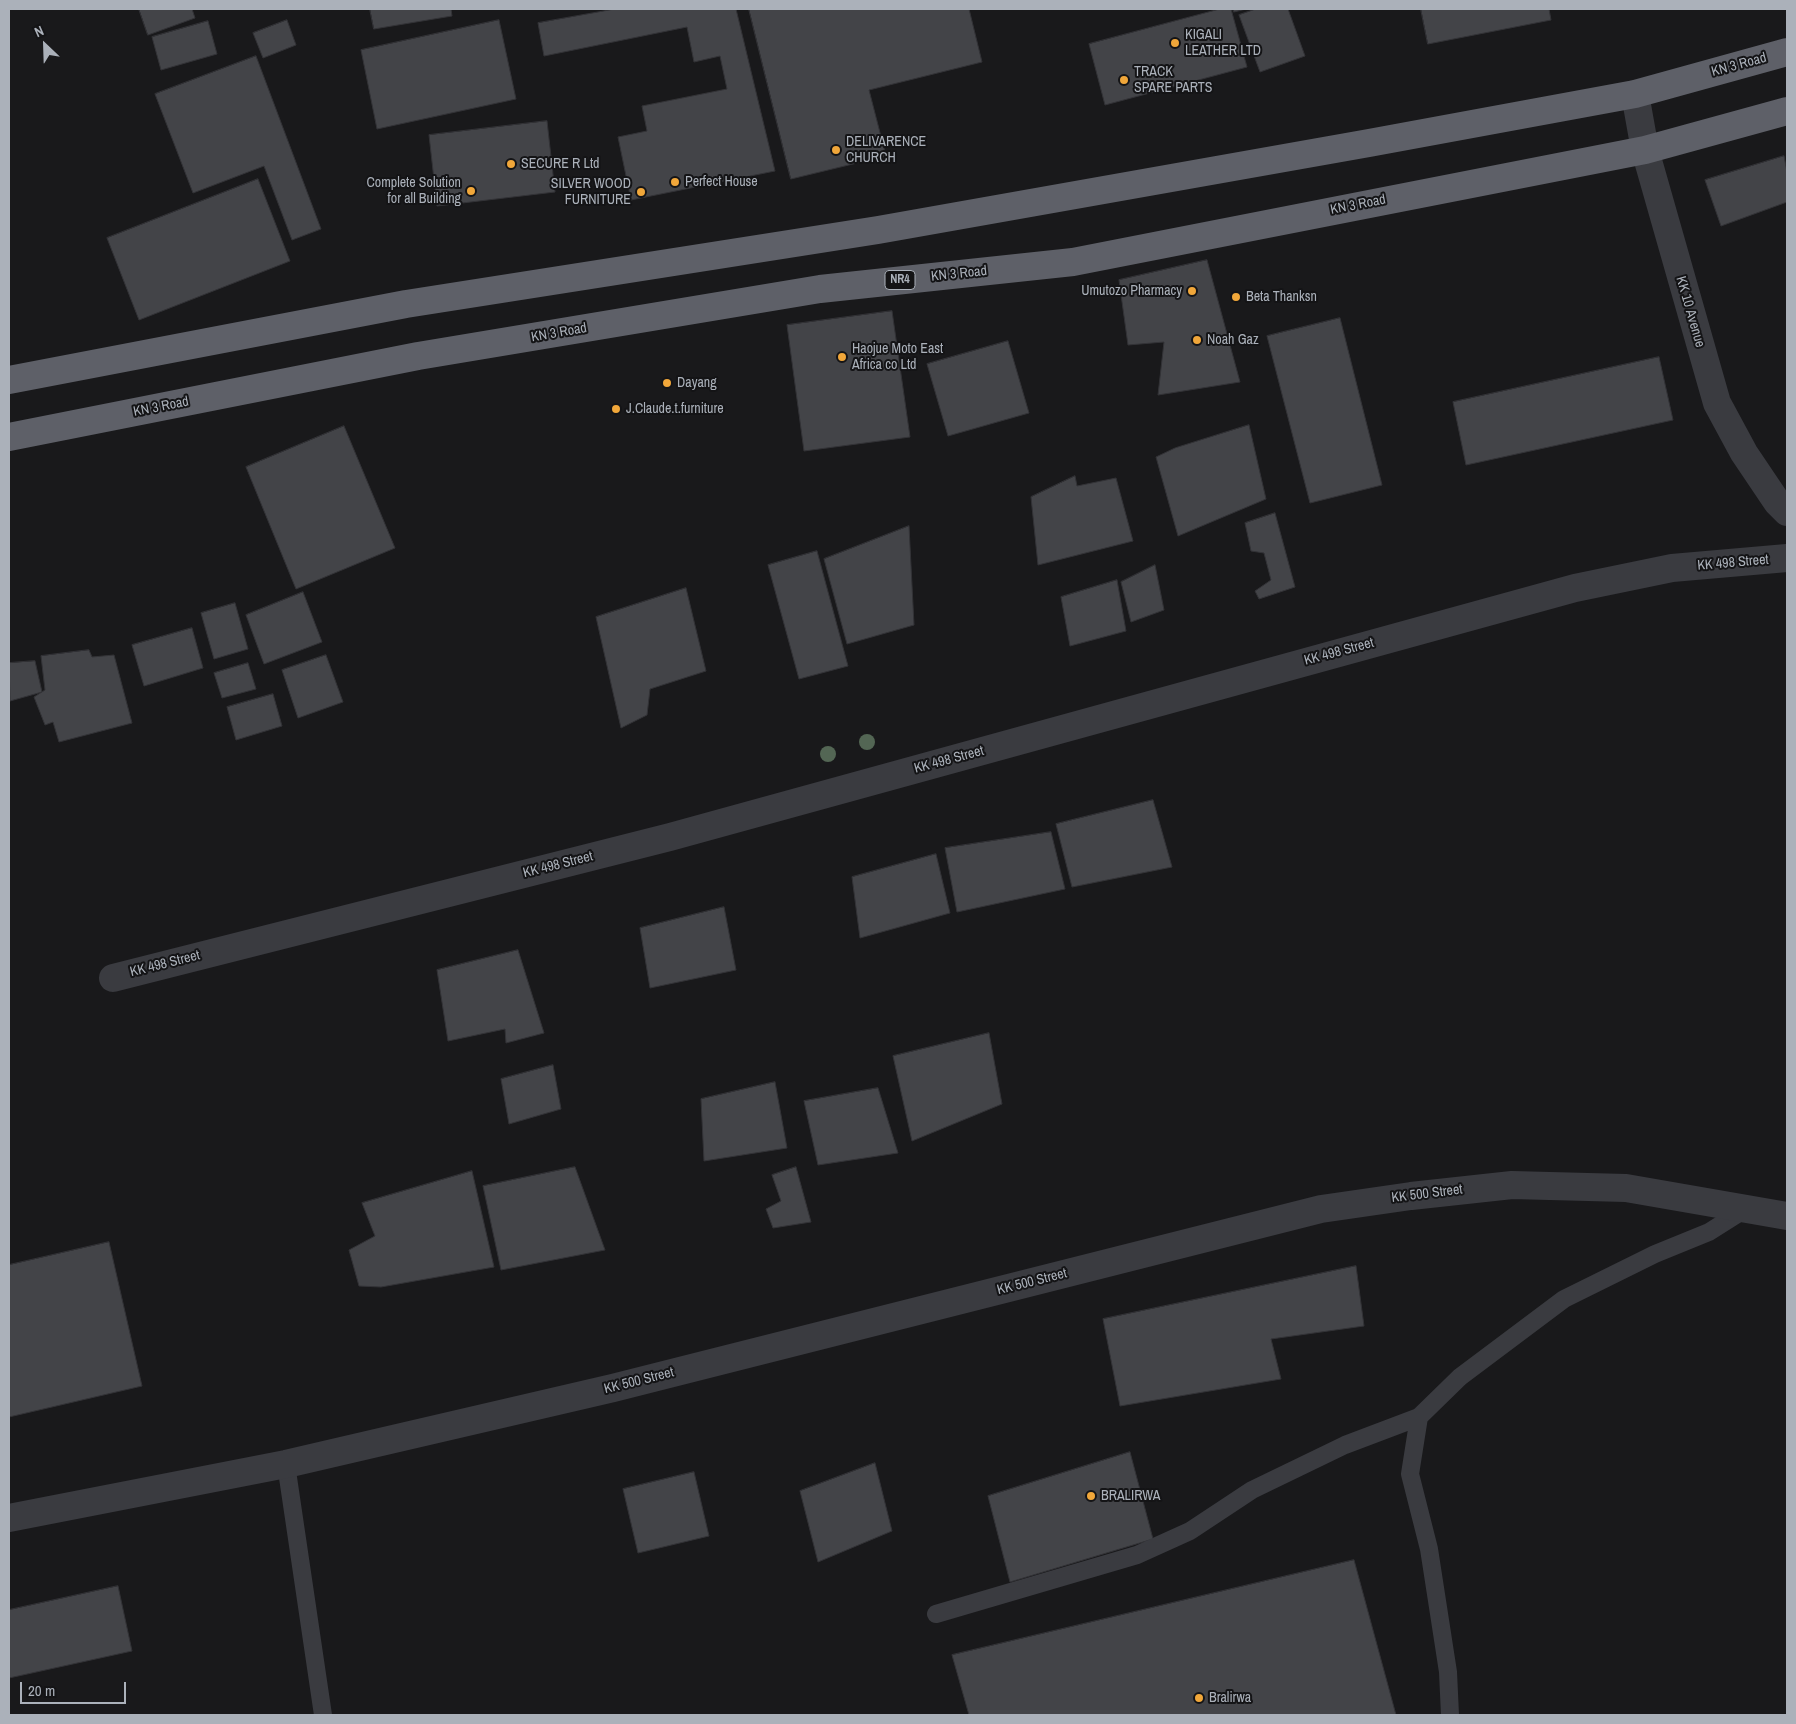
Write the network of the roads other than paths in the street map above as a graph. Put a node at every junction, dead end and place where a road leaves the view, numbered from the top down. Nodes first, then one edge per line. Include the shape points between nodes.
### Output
1 (1787, 52) edge
2 (1635, 94) junction
3 (1787, 111) edge
4 (1646, 150) junction
5 (9, 380) edge
6 (9, 437) edge
7 (1787, 512) edge
8 (1787, 558) edge
9 (113, 978) dead end
10 (1747, 1208) junction
11 (1787, 1216) edge
12 (1419, 1417) junction
13 (286, 1464) junction
14 (9, 1518) edge
15 (936, 1614) dead end
16 (323, 1715) edge
17 (1450, 1715) edge

1 - 2 highway, KN 3 Road
2 - 4 street, KK 10 Avenue
2 - 5 highway, KN 3 Road via 878,230 406,304
3 - 4 highway, KN 3 Road / NR4
4 - 6 highway, KN 3 Road / NR4 via 1072,262 820,289 418,356
4 - 7 street, KK 10 Avenue via 1717,403 1744,453
8 - 9 street, KK 498 Street via 1672,568 1575,588 670,837
10 - 11 street, KK 500 Street
10 - 12 lane via 1709,1232 1655,1254 1564,1299 1460,1377
10 - 13 street, KK 500 Street via 1626,1188 1512,1185 1321,1209 613,1388
12 - 15 lane via 1345,1445 1252,1490 1190,1531 1137,1555
12 - 17 lane via 1410,1474 1429,1549 1448,1672
13 - 14 street, KK 500 Street
13 - 16 lane

